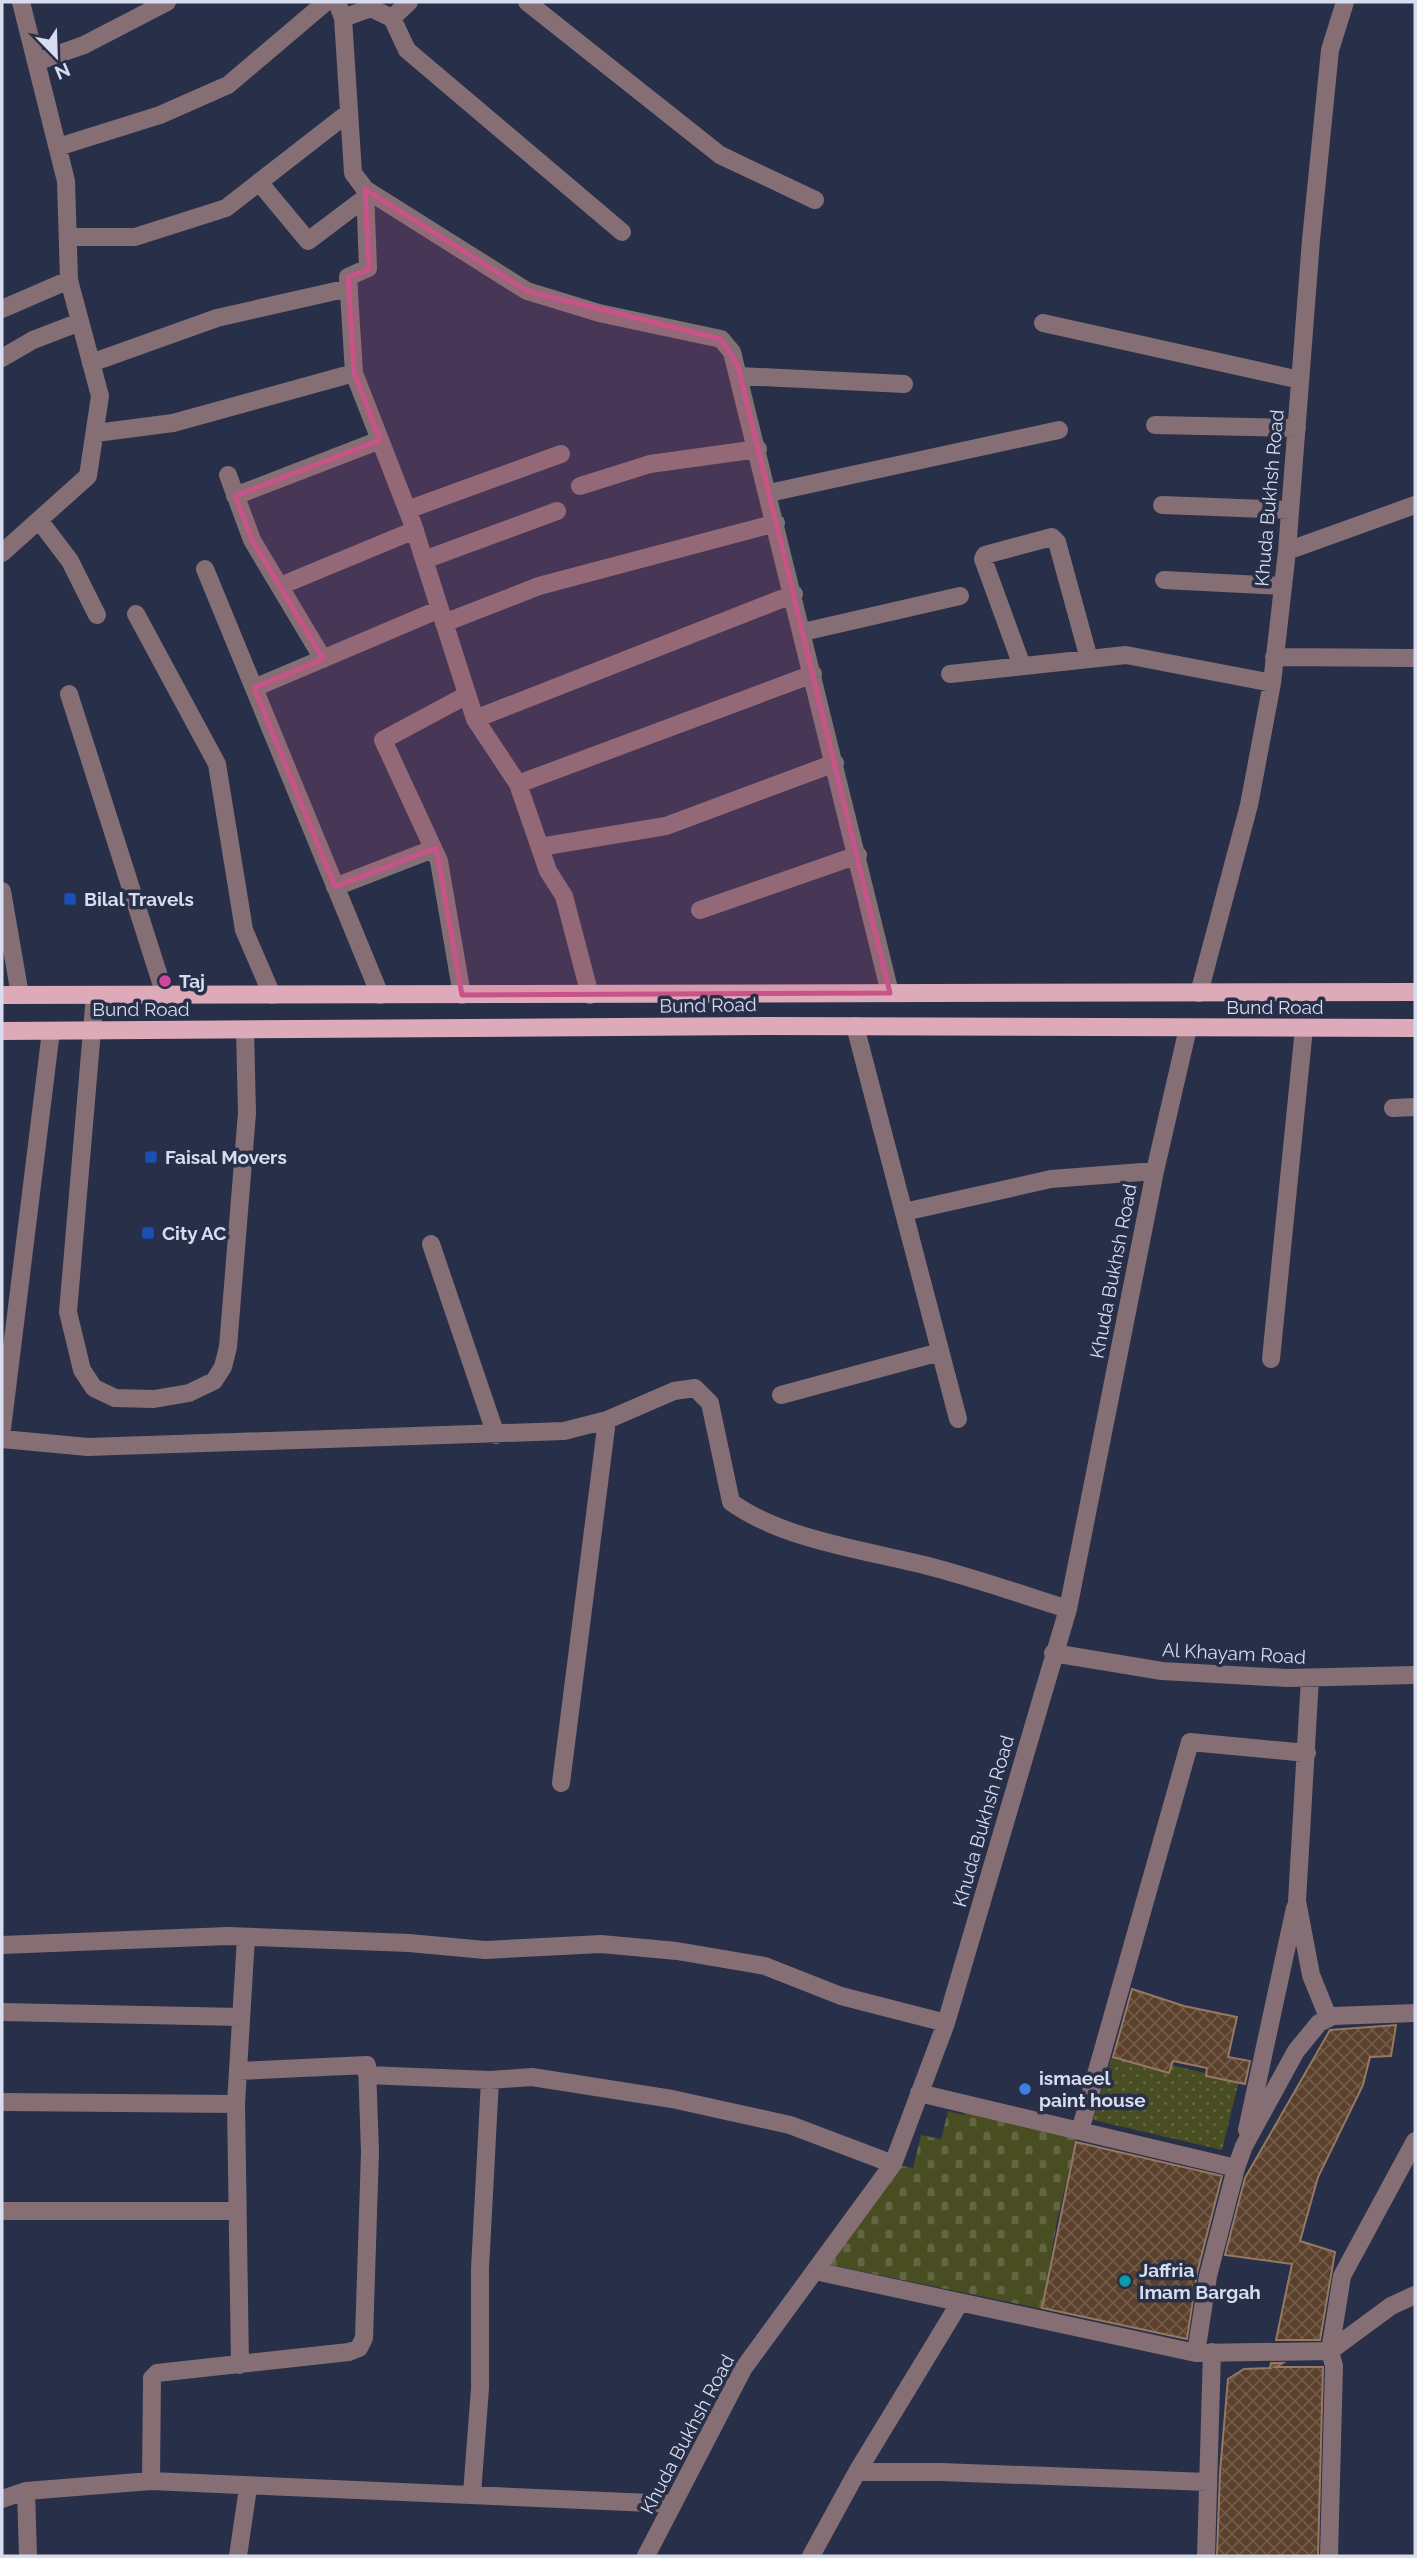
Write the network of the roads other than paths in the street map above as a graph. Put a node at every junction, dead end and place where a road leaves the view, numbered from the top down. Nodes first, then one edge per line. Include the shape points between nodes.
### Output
1 (21, 2) edge
2 (167, 2) edge
3 (326, 2) edge
4 (409, 2) edge
5 (527, 2) edge
6 (1345, 2) edge
7 (340, 10) edge
8 (392, 18) junction
9 (36, 62) junction
10 (348, 113) junction
11 (58, 147) junction
12 (259, 182) junction
13 (365, 193) junction
14 (815, 200) dead end
15 (622, 232) dead end
16 (68, 237) junction
17 (69, 280) junction
18 (349, 288) junction
19 (2, 309) edge
20 (80, 323) junction
21 (1043, 323) dead end
22 (2, 358) edge
23 (91, 363) junction
24 (355, 373) junction
25 (740, 376) junction
26 (1300, 380) junction
27 (904, 384) dead end
28 (1155, 425) dead end
29 (1297, 428) junction
30 (1059, 430) dead end
31 (96, 432) junction
32 (380, 440) junction
33 (758, 449) junction
34 (561, 454) dead end
35 (228, 475) dead end
36 (580, 486) dead end
37 (769, 493) junction
38 (235, 496) junction
39 (1162, 505) dead end
40 (1415, 505) edge
41 (407, 510) junction
42 (1290, 510) junction
43 (557, 512) dead end
44 (39, 520) junction
45 (776, 523) junction
46 (415, 530) junction
47 (1287, 551) junction
48 (2, 553) edge
49 (424, 560) junction
50 (205, 569) dead end
51 (1164, 580) dead end
52 (279, 586) junction
53 (1283, 586) junction
54 (794, 594) junction
55 (960, 596) dead end
56 (136, 614) dead end
57 (96, 615) dead end
58 (442, 616) junction
59 (803, 632) junction
60 (1274, 657) junction
61 (1415, 658) edge
62 (323, 659) junction
63 (1089, 659) junction
64 (1021, 666) junction
65 (813, 674) junction
66 (950, 674) dead end
67 (1272, 683) junction
68 (254, 688) junction
69 (69, 694) dead end
70 (467, 695) junction
71 (475, 719) junction
72 (835, 763) junction
73 (518, 784) junction
74 (540, 847) junction
75 (433, 849) junction
76 (858, 855) junction
77 (335, 887) junction
78 (2, 891) edge
79 (700, 910) dead end
80 (1415, 992) edge
81 (890, 993) junction
82 (1199, 993) junction
83 (2, 995) edge
84 (20, 995) junction
85 (95, 995) junction
86 (165, 995) junction
87 (272, 995) junction
88 (380, 995) junction
89 (462, 995) junction
90 (590, 995) junction
91 (855, 1026) junction
92 (1188, 1028) junction
93 (1304, 1028) junction
94 (1415, 1028) edge
95 (244, 1030) junction
96 (2, 1031) edge
97 (51, 1031) junction
98 (93, 1031) junction
99 (1415, 1107) edge
100 (1393, 1108) dead end
101 (1155, 1171) junction
102 (904, 1212) junction
103 (431, 1244) dead end
104 (940, 1352) junction
105 (1271, 1359) dead end
106 (781, 1395) dead end
107 (958, 1419) dead end
108 (607, 1420) junction
109 (2, 1429) edge
110 (496, 1435) junction
111 (2, 1439) edge
112 (1068, 1609) junction
113 (1053, 1653) junction
114 (1415, 1675) edge
115 (1310, 1678) junction
116 (1307, 1753) junction
117 (561, 1783) dead end
118 (1297, 1901) junction
119 (246, 1937) junction
120 (2, 1945) edge
121 (2, 2012) edge
122 (1415, 2013) edge
123 (241, 2017) junction
124 (1328, 2017) junction
125 (946, 2023) junction
126 (238, 2071) junction
127 (367, 2075) junction
128 (490, 2080) junction
129 (919, 2093) junction
130 (2, 2102) edge
131 (236, 2104) junction
132 (1080, 2131) junction
133 (1415, 2141) edge
134 (1244, 2146) junction
135 (893, 2164) junction
136 (1236, 2168) junction
137 (2, 2211) edge
138 (237, 2211) junction
139 (824, 2273) dead end
140 (1415, 2295) edge
141 (959, 2304) junction
142 (1330, 2351) junction
143 (1204, 2353) junction
144 (240, 2365) junction
145 (857, 2472) junction
146 (151, 2481) junction
147 (1208, 2482) junction
148 (248, 2488) junction
149 (26, 2491) junction
150 (472, 2494) junction
151 (2, 2499) edge
152 (673, 2504) junction
153 (28, 2556) edge
154 (238, 2556) edge
155 (646, 2556) edge
156 (811, 2556) edge
157 (1206, 2556) edge
158 (1329, 2556) edge

1 - 9 street
2 - 9 street via 84,45
3 - 11 street via 228,85 160,115
4 - 8 street
5 - 14 street via 720,155
6 - 26 street, Khuda Bukhsh Road via 1330,50
7 - 8 street via 371,8
7 - 10 street
8 - 15 street via 407,50
9 - 11 street
10 - 12 street
10 - 13 street via 354,173
11 - 16 street via 66,181
12 - 13 street via 308,241
12 - 16 street via 226,208 135,236
13 - 18 street via 368,268 349,275
13 - 25 street via 527,291 599,313 720,339 732,352
16 - 17 street
17 - 19 street
17 - 20 street
18 - 23 street via 217,318
18 - 24 street
20 - 22 street via 33,340
20 - 23 street
21 - 26 street
23 - 31 street via 100,397
24 - 31 street via 173,423
24 - 32 street
25 - 27 street
25 - 33 street
26 - 29 street, Khuda Bukhsh Road
28 - 29 street
29 - 42 street, Khuda Bukhsh Road
30 - 37 street
31 - 44 street via 88,476
32 - 38 street
32 - 41 street
33 - 36 street via 650,464
33 - 37 street
34 - 41 street
35 - 38 street
37 - 45 street
38 - 52 street via 252,540
39 - 42 street
40 - 47 street
41 - 46 street
42 - 47 street, Khuda Bukhsh Road
43 - 49 street
44 - 48 street
44 - 57 street via 70,561
45 - 54 street
45 - 58 street
46 - 49 street
46 - 52 street
47 - 53 street, Khuda Bukhsh Road
49 - 58 street
50 - 68 street
51 - 53 street
52 - 62 street
53 - 60 street, Khuda Bukhsh Road
54 - 59 street
54 - 71 street
55 - 59 street
56 - 87 street via 217,764 244,930
58 - 62 street
58 - 70 street
59 - 65 street
60 - 61 street
60 - 67 street, Khuda Bukhsh Road
62 - 68 street
63 - 64 street
63 - 64 street via 1052,537 982,559
63 - 67 street via 1126,655
64 - 66 street
65 - 72 street
65 - 73 street
67 - 82 street, Khuda Bukhsh Road via 1249,805
68 - 77 street
69 - 86 street
70 - 71 street
70 - 75 street via 383,740
71 - 73 street
72 - 74 street via 666,826
72 - 76 street
73 - 74 street
74 - 90 street via 564,896
75 - 77 street
75 - 89 street via 439,861
76 - 79 street
76 - 81 street
77 - 88 street
78 - 84 street
80 - 82 main road, Bund Road
81 - 82 main road, Bund Road
81 - 90 main road, Bund Road
83 - 84 main road, Bund Road
84 - 85 main road, Bund Road
85 - 86 main road, Bund Road
85 - 98 street
86 - 87 main road, Bund Road
87 - 88 main road, Bund Road
88 - 89 main road, Bund Road
89 - 90 main road, Bund Road
91 - 92 main road, Bund Road
91 - 95 main road, Bund Road
91 - 102 street
92 - 93 main road, Bund Road
92 - 101 street, Khuda Bukhsh Road
93 - 94 main road, Bund Road
93 - 105 street
95 - 98 main road, Bund Road
95 - 98 street via 247,1113 228,1348 214,1381 189,1393 154,1399 116,1398 94,1388 82,1370 68,1312
96 - 97 main road, Bund Road
97 - 98 main road, Bund Road
97 - 109 street
99 - 100 street
101 - 102 street via 1051,1179
101 - 112 street, Khuda Bukhsh Road
102 - 104 street
103 - 110 street
104 - 106 street
104 - 107 street
108 - 110 street via 564,1431
108 - 112 street via 646,1401 695,1388 710,1403 731,1503 747,1514
108 - 117 street
110 - 111 street via 88,1447
112 - 113 street, Khuda Bukhsh Road
113 - 115 street, Al Khayam Road via 1162,1671
113 - 125 street, Khuda Bukhsh Road
114 - 115 street, Al Khayam Road
115 - 116 street
116 - 118 street
116 - 132 street via 1190,1742
118 - 124 street via 1311,1975
118 - 134 street
119 - 120 street
119 - 123 street
119 - 125 street via 485,1950 601,1944 677,1951 765,1966 841,1996
121 - 123 street
122 - 124 street
123 - 126 street
124 - 134 street via 1296,2051
125 - 129 street, Khuda Bukhsh Road
126 - 127 street via 367,2065
126 - 131 street
127 - 128 street
127 - 144 street via 370,2152 364,2338 359,2348 349,2352
128 - 135 street via 532,2077 672,2099 790,2125
128 - 150 street
129 - 132 street
129 - 135 street, Khuda Bukhsh Road
130 - 131 street
131 - 138 street
132 - 136 street
133 - 142 street via 1342,2276
134 - 136 street
135 - 152 street, Khuda Bukhsh Road via 743,2369
136 - 143 street via 1208,2276
137 - 138 street
138 - 144 street
139 - 141 street
140 - 142 street via 1391,2306
141 - 143 street
141 - 145 street
142 - 143 street
142 - 158 street via 1334,2366
143 - 147 street
144 - 146 street via 165,2371 152,2378
145 - 147 street
145 - 156 street
146 - 148 street
146 - 149 street
147 - 157 street
148 - 150 street
148 - 154 street
149 - 151 street
149 - 153 street
150 - 152 street
152 - 155 street, Khuda Bukhsh Road

